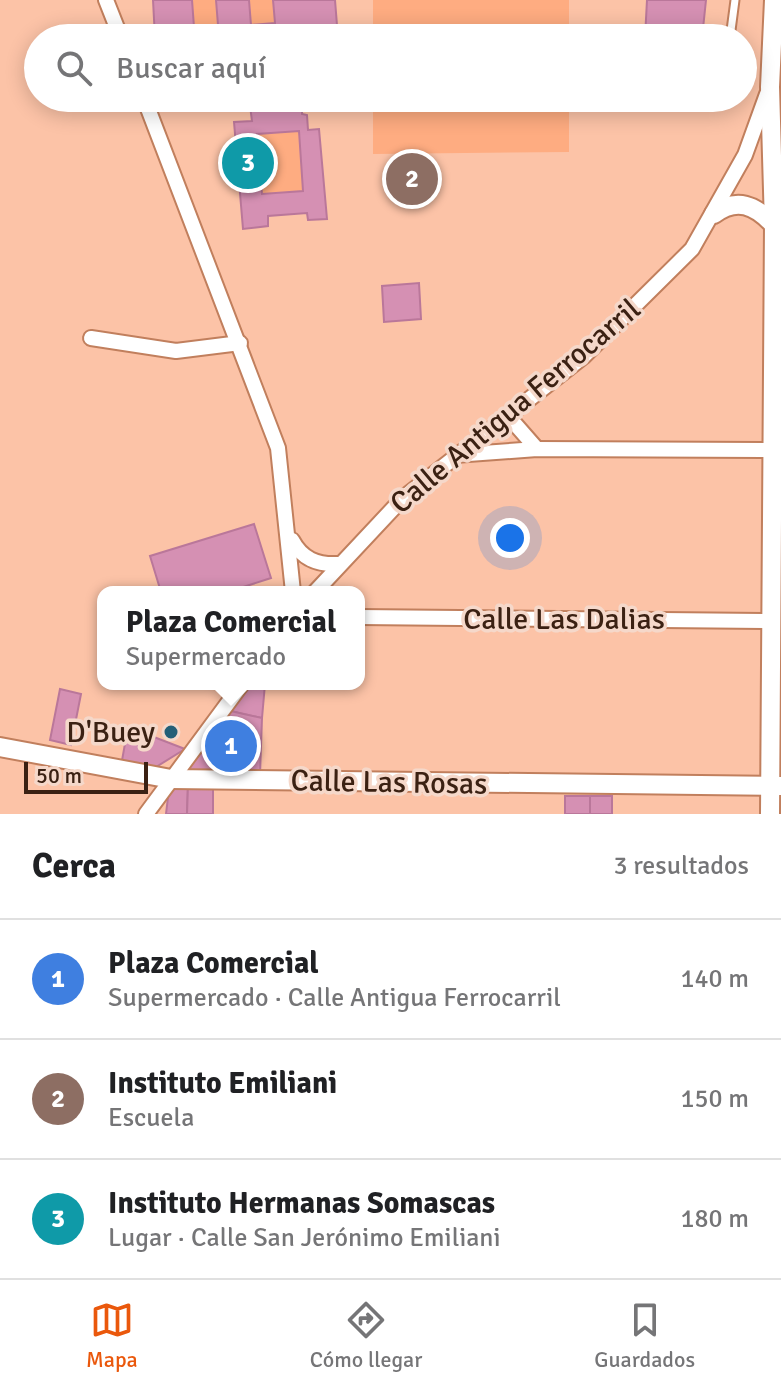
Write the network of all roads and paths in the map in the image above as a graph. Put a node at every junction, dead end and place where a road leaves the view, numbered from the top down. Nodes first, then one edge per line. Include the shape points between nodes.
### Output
1 (106, 0) edge
2 (735, 0) edge
3 (776, 9) edge
4 (115, 24) edge
5 (732, 24) edge
6 (770, 87) junction
7 (149, 112) edge
8 (714, 214) junction
9 (774, 225) junction
10 (91, 338) dead end
11 (240, 343) junction
12 (509, 417) junction
13 (537, 449) junction
14 (772, 450) junction
15 (455, 455) junction
16 (289, 536) junction
17 (338, 564) junction
18 (293, 586) edge
19 (320, 586) edge
20 (365, 617) edge
21 (770, 621) junction
22 (238, 690) edge
23 (0, 747) edge
24 (171, 779) junction
25 (776, 786) edge
26 (146, 814) edge
27 (770, 814) edge

1 - 4 street
2 - 5 lane
3 - 6 street
6 - 8 street, Calle Antigua Ferrocarril via 745,155
6 - 9 street
7 - 11 street
8 - 9 street via 727,205 747,205
8 - 12 street, Calle Antigua Ferrocarril via 692,249 655,287 583,357
9 - 14 street
10 - 11 street via 176,351
11 - 16 street via 278,448
12 - 13 street
12 - 15 street, Calle Antigua Ferrocarril
13 - 14 street
13 - 15 street
14 - 21 street
15 - 17 street, Calle Antigua Ferrocarril
16 - 17 street via 305,557
16 - 18 street
17 - 19 street, Calle Antigua Ferrocarril
20 - 21 street, Calle Las Dalias
21 - 25 street
22 - 24 street
23 - 24 street, Calle Las Rosas
24 - 25 street, Calle Las Rosas
24 - 26 street
25 - 27 street

